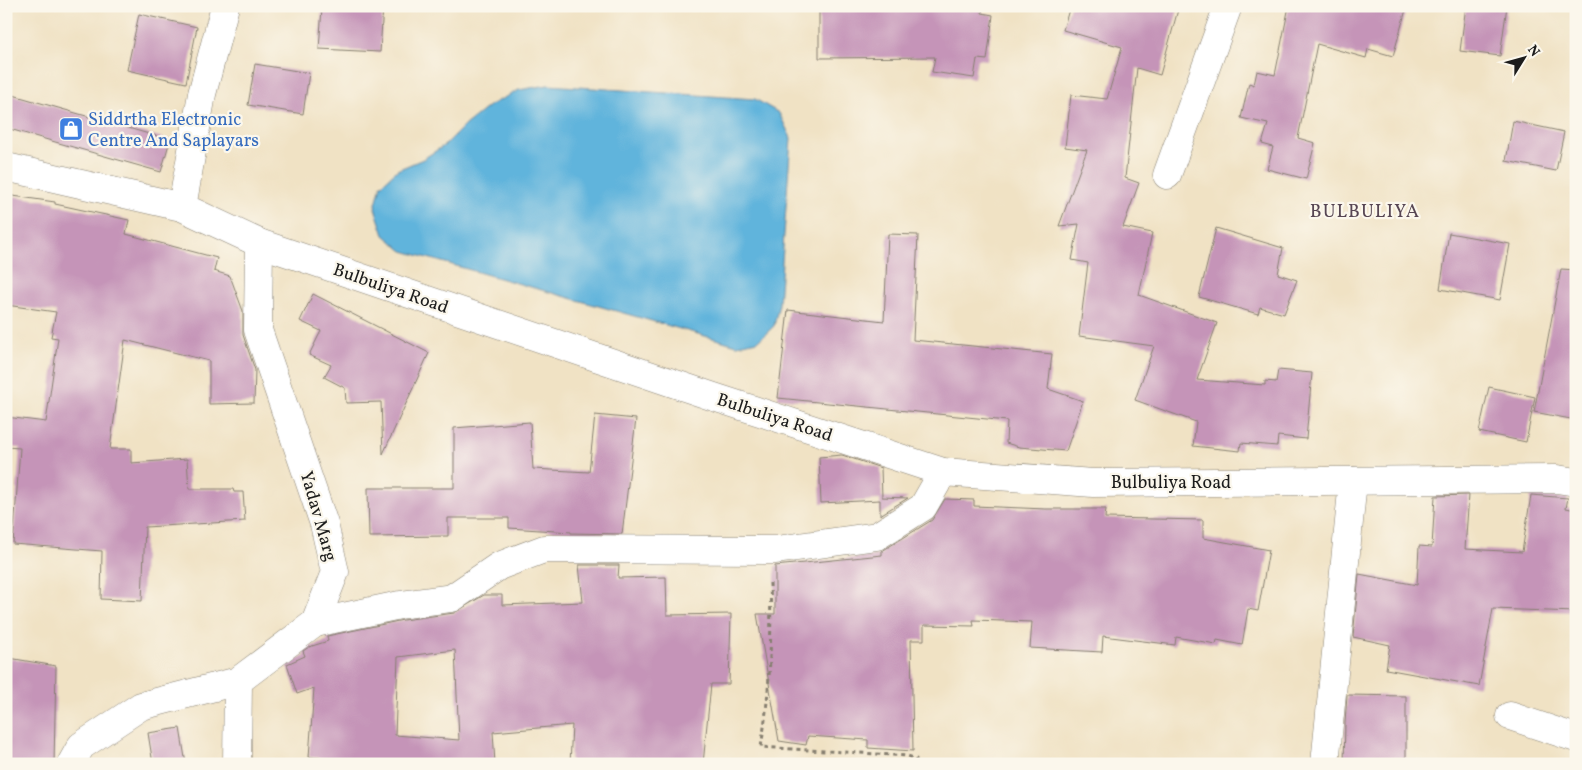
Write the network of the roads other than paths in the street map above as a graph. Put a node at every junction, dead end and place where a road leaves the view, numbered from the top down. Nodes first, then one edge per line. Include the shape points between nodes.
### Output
1 (226, 6) edge
2 (1228, 6) edge
3 (6, 167) edge
4 (1167, 175) dead end
5 (182, 207) junction
6 (259, 243) junction
7 (943, 472) junction
8 (1352, 481) junction
9 (1576, 482) edge
10 (315, 623) junction
11 (238, 681) junction
12 (1510, 716) dead end
13 (1576, 738) edge
14 (71, 764) edge
15 (237, 764) edge
16 (1326, 764) edge

1 - 5 street via 202,94
2 - 4 street
3 - 5 street, Bulbuliya Road
5 - 6 street, Bulbuliya Road
6 - 7 street, Bulbuliya Road
6 - 10 street, Yadav Marg via 258,330 324,524 335,572
7 - 8 street, Bulbuliya Road via 1093,483
7 - 10 street via 924,507 877,536 769,550 544,549 499,566 452,598
8 - 9 street, Bulbuliya Road via 1557,479
8 - 16 street
10 - 11 street
11 - 14 street via 141,706 81,746
11 - 15 street
12 - 13 street

